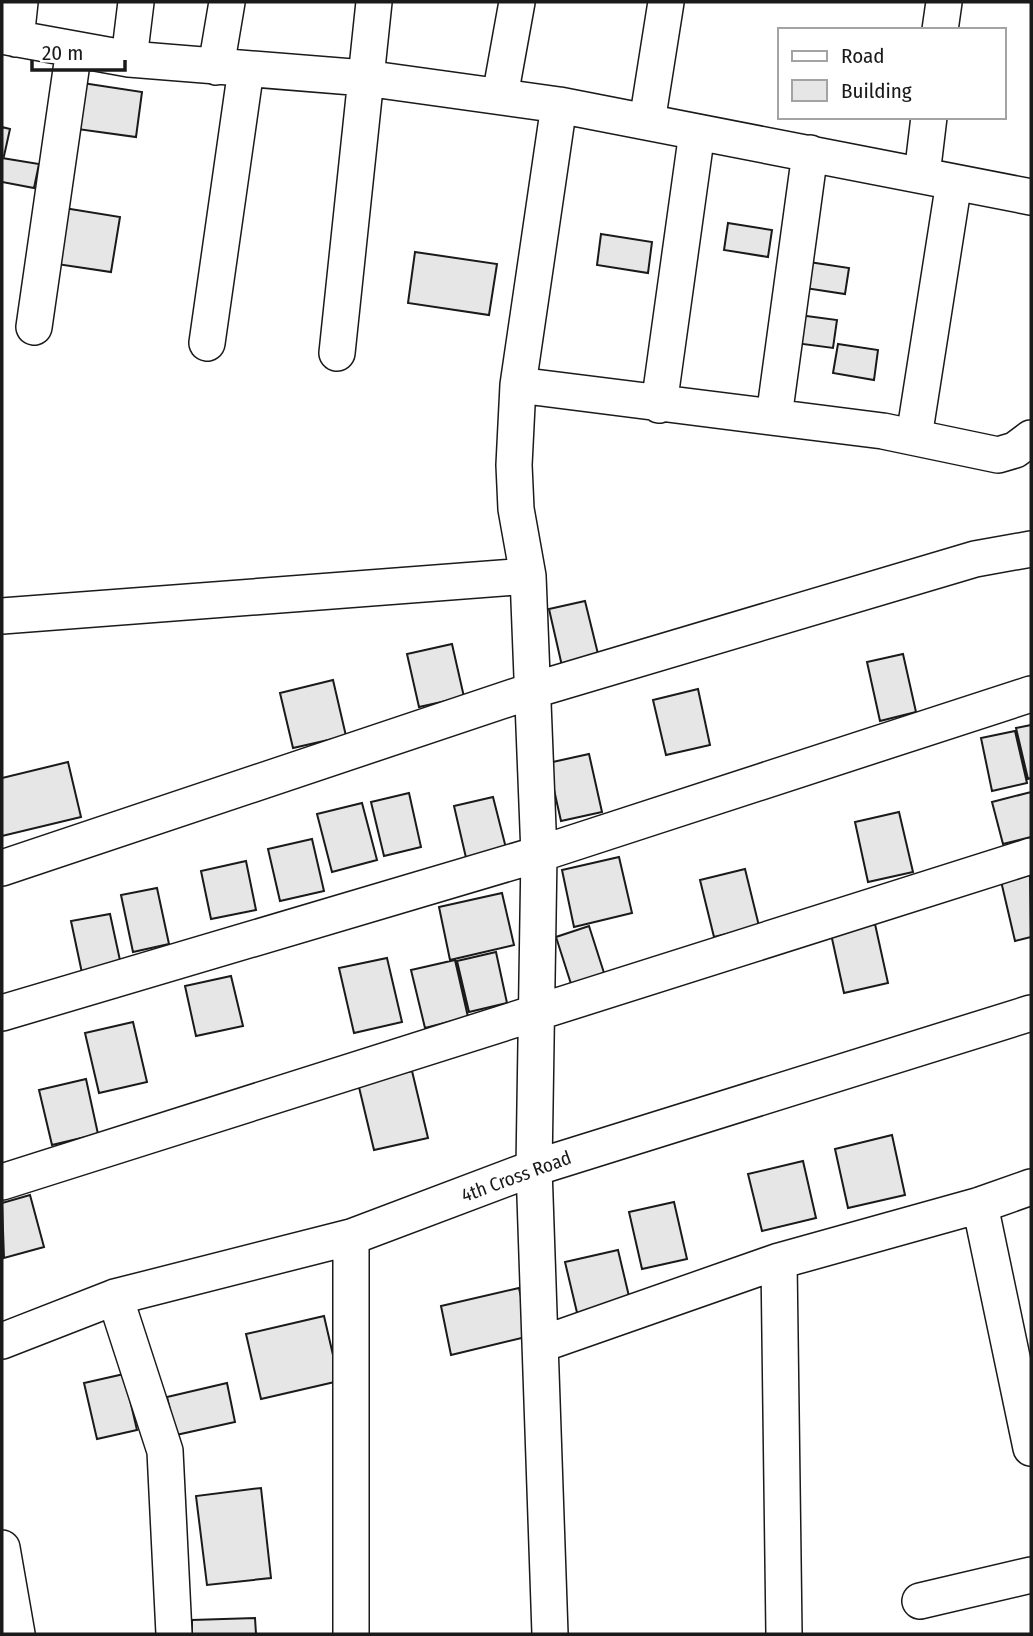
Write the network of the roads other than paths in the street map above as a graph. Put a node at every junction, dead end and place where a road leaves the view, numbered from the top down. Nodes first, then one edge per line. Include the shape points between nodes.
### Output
1 (20, 2) edge
2 (136, 2) edge
3 (227, 2) edge
4 (374, 2) edge
5 (517, 2) edge
6 (666, 2) edge
7 (944, 2) edge
8 (940, 28) edge
9 (9, 37) edge
10 (74, 49) junction
11 (129, 59) junction
12 (231, 68) junction
13 (365, 78) junction
14 (499, 96) junction
15 (559, 105) junction
16 (929, 119) edge
17 (647, 122) junction
18 (697, 132) junction
19 (810, 153) junction
20 (938, 178) junction
21 (1031, 197) edge
22 (34, 327) dead end
23 (207, 343) dead end
24 (337, 354) dead end
25 (518, 386) junction
26 (659, 405) junction
27 (774, 417) junction
28 (914, 437) junction
29 (1031, 439) edge
30 (1031, 549) edge
31 (528, 576) junction
32 (2, 615) edge
33 (534, 690) junction
34 (1031, 694) edge
35 (539, 854) junction
36 (1031, 856) edge
37 (2, 868) edge
38 (538, 1012) junction
39 (2, 1013) edge
40 (1031, 1013) edge
41 (534, 1168) junction
42 (2, 1182) edge
43 (1031, 1187) edge
44 (980, 1205) junction
45 (351, 1237) junction
46 (779, 1261) junction
47 (115, 1297) junction
48 (2, 1341) edge
49 (542, 1344) junction
50 (1031, 1448) edge
51 (4, 1570) edge
52 (1031, 1575) edge
53 (920, 1601) dead end
54 (17, 1634) edge
55 (174, 1634) edge
56 (351, 1634) edge
57 (550, 1634) edge
58 (784, 1634) edge

1 - 9 street
2 - 11 street
3 - 12 street
4 - 13 street
5 - 14 street
6 - 17 street
7 - 8 street
9 - 10 street
10 - 11 street
10 - 22 street
11 - 12 street
12 - 13 street
12 - 23 street
13 - 14 street
13 - 24 street
14 - 15 street
15 - 17 street
15 - 25 street
16 - 20 street
17 - 18 street
18 - 19 street
18 - 26 street
19 - 20 street
19 - 27 street
20 - 21 street
20 - 28 street
25 - 26 street
25 - 31 street via 516,509
26 - 27 street
27 - 28 street
28 - 29 street via 998,455
30 - 33 street via 975,559
31 - 32 street
31 - 33 street
33 - 35 street
33 - 37 street
34 - 35 street
35 - 38 street
35 - 39 street
36 - 38 street
38 - 41 street
38 - 42 street
40 - 41 street, 4th Cross Road
41 - 45 street, 4th Cross Road
41 - 49 street
43 - 44 street
44 - 46 street
44 - 50 street
45 - 47 street, 4th Cross Road
45 - 56 street
46 - 49 street
46 - 58 street
47 - 48 street, 4th Cross Road
47 - 55 street via 165,1451
49 - 57 street
51 - 54 street
52 - 53 street

